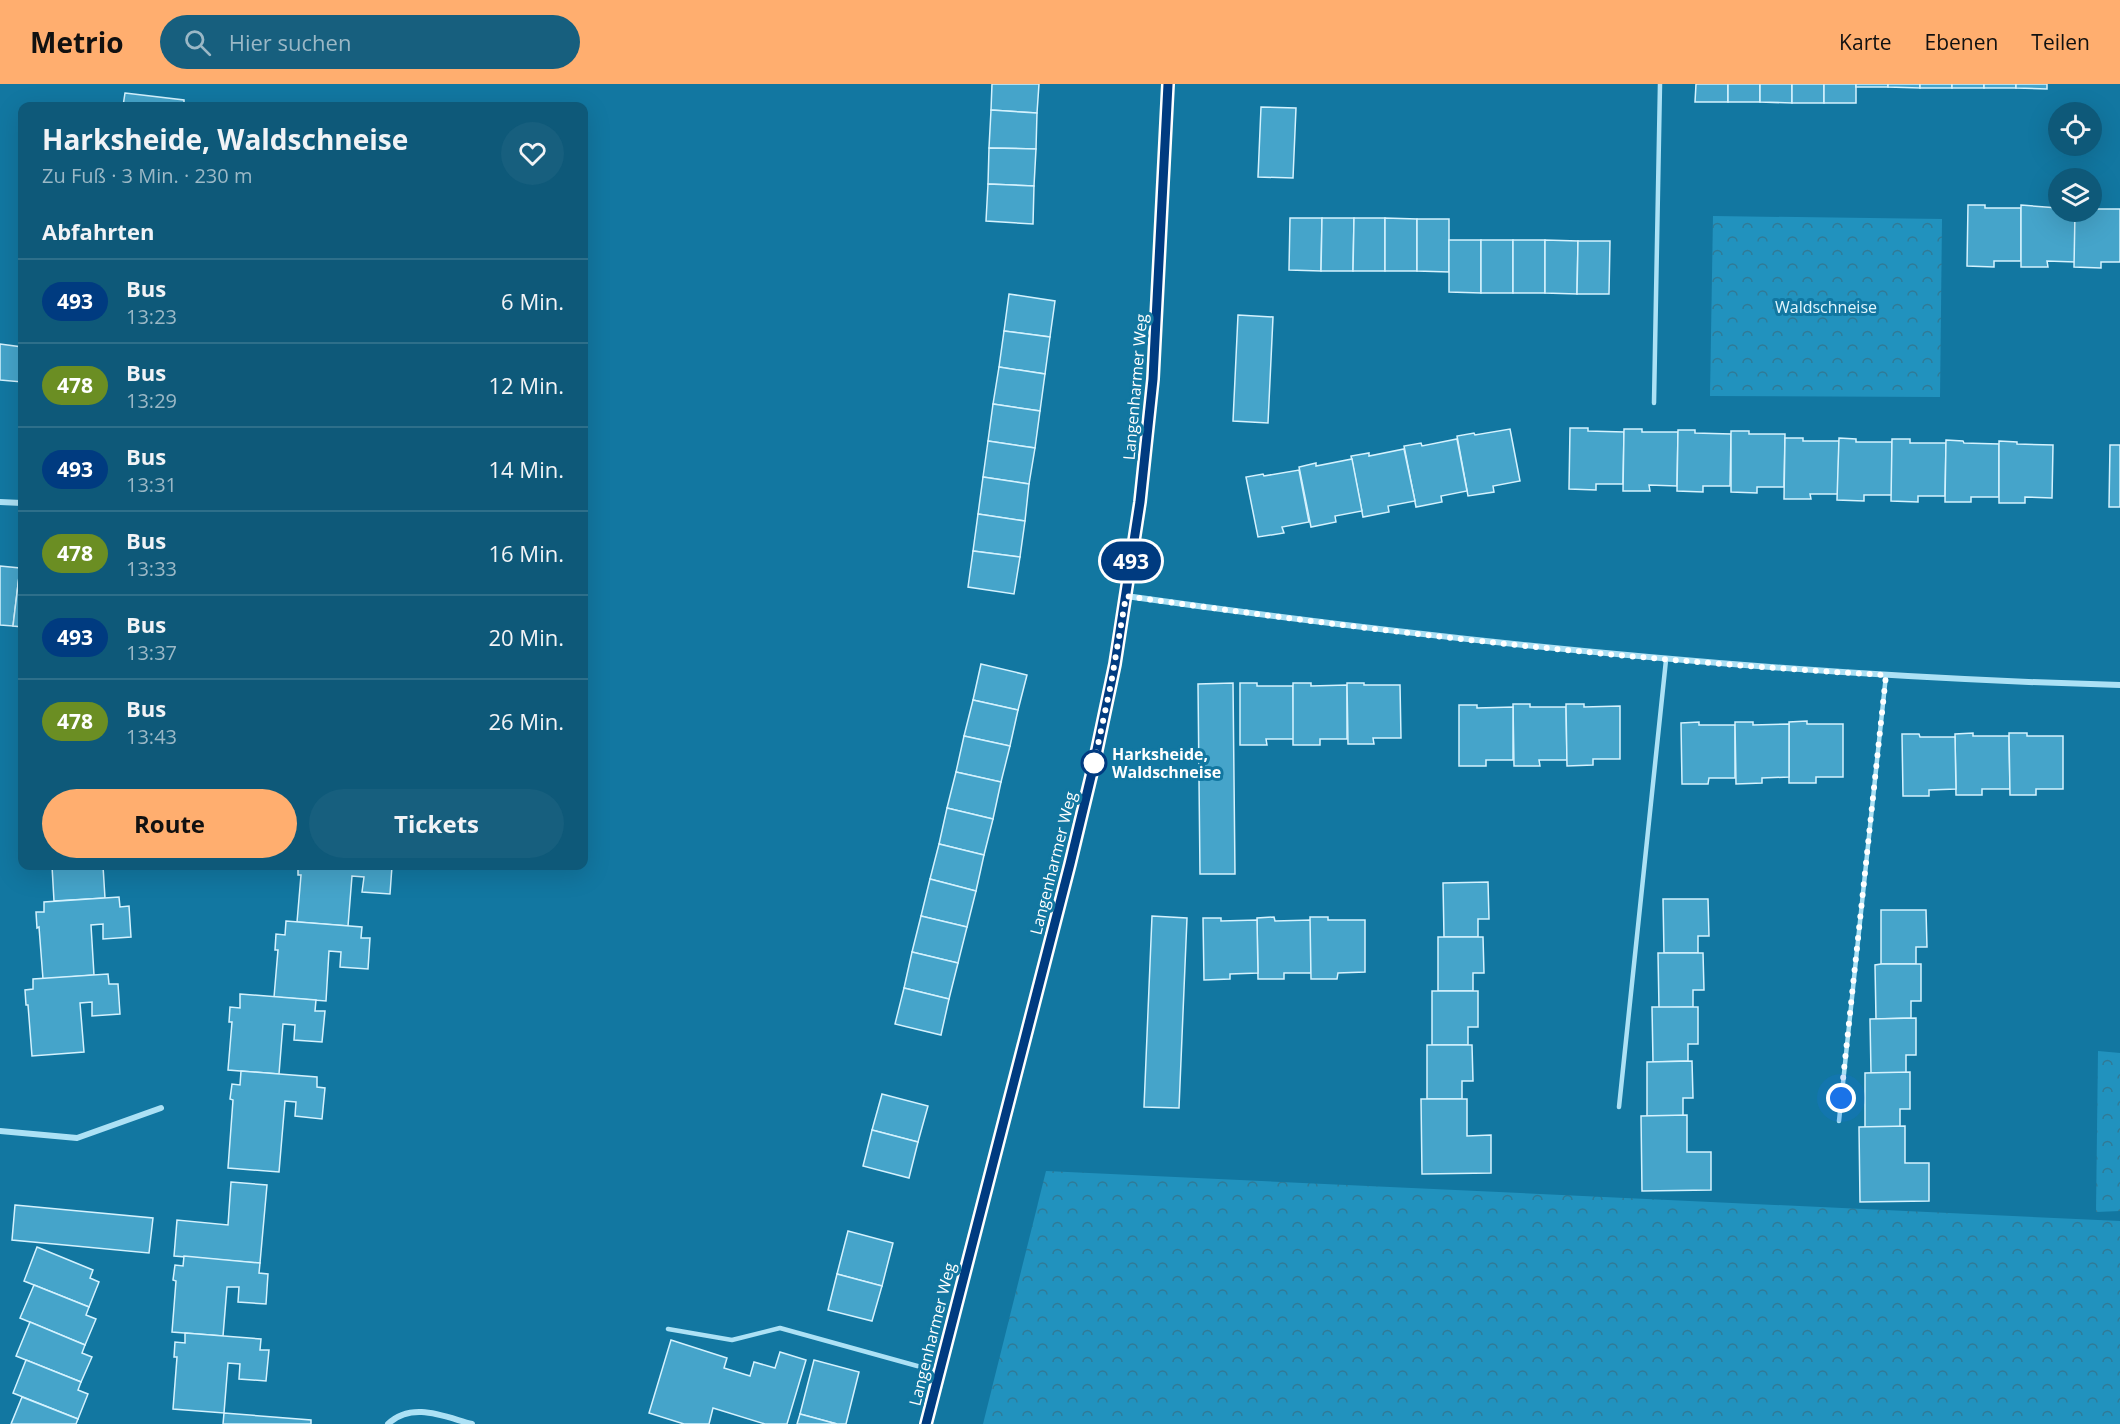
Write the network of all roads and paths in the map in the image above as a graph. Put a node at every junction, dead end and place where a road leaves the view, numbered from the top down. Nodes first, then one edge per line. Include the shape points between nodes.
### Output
1 (1168, 84) edge
2 (1660, 84) edge
3 (1654, 403) dead end
4 (0, 502) edge
5 (18, 503) edge
6 (1126, 596) junction
7 (1666, 660) junction
8 (1886, 675) junction
9 (2120, 685) edge
10 (1619, 1107) dead end
11 (161, 1108) dead end
12 (1839, 1121) dead end
13 (0, 1131) edge
14 (668, 1329) dead end
15 (939, 1372) junction
16 (388, 1424) edge
17 (472, 1424) edge
18 (926, 1424) edge

1 - 6 main road, Langenharmer Weg via 1153,379
2 - 3 lane
4 - 5 street
6 - 7 street via 1416,635
6 - 15 main road, Langenharmer Weg via 1090,784
7 - 8 street
7 - 10 lane
8 - 9 street
8 - 12 lane
11 - 13 street via 77,1138
14 - 15 lane via 732,1340 780,1328
15 - 18 main road, Langenharmer Weg
16 - 17 street via 400,1415 420,1411

